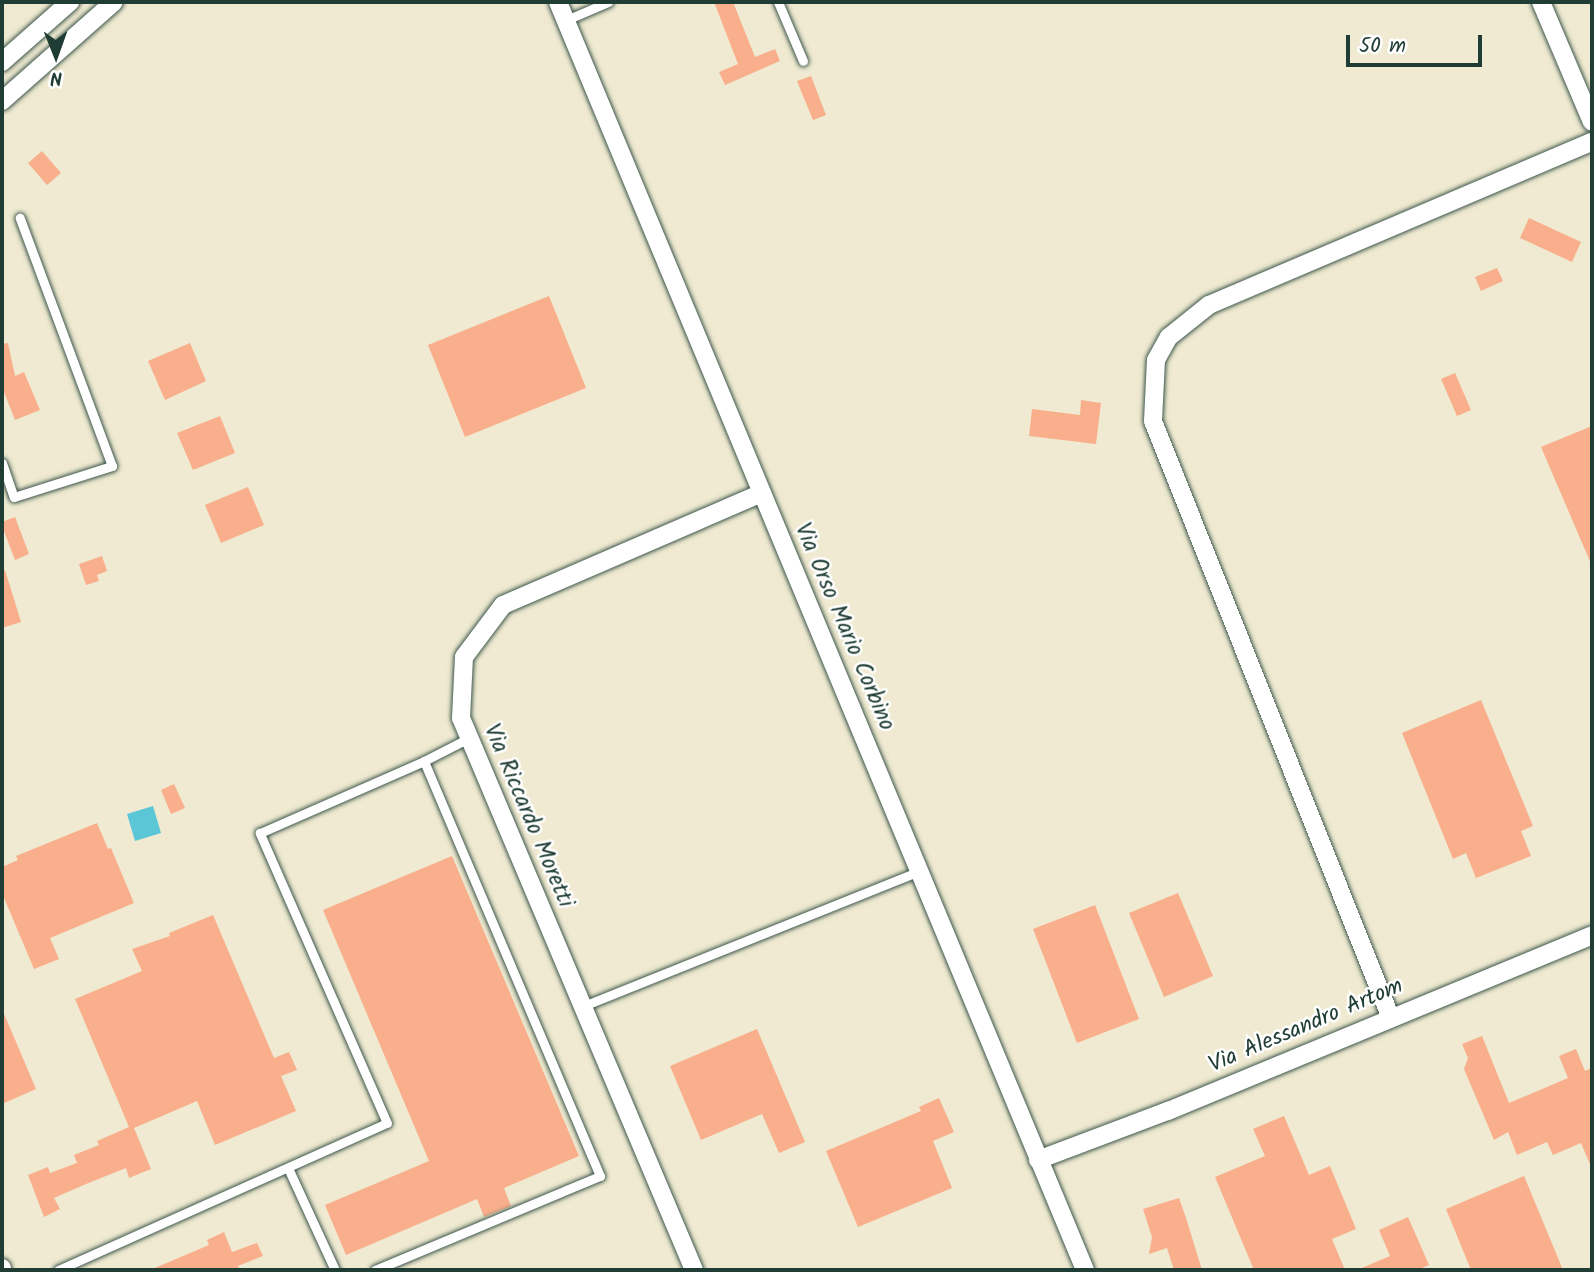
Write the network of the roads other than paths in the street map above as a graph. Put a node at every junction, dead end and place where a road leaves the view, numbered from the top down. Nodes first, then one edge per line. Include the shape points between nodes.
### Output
1 (70, 2) edge
2 (114, 2) edge
3 (558, 2) edge
4 (608, 2) edge
5 (778, 2) edge
6 (1541, 2) edge
7 (566, 20) junction
8 (803, 61) dead end
9 (2, 62) edge
10 (2, 101) edge
11 (1591, 117) edge
12 (1592, 142) edge
13 (20, 218) dead end
14 (2, 463) edge
15 (762, 493) junction
16 (469, 738) junction
17 (424, 761) junction
18 (919, 871) junction
19 (1592, 935) edge
20 (581, 1007) junction
21 (1390, 1016) junction
22 (1038, 1160) junction
23 (288, 1168) junction
24 (58, 1270) edge
25 (335, 1270) edge
26 (376, 1270) edge
27 (694, 1270) edge
28 (1085, 1270) edge

1 - 9 street
2 - 10 street
3 - 7 street, Via Orso Mario Corbino
4 - 7 lane
5 - 8 lane
6 - 11 street
7 - 15 street, Via Orso Mario Corbino
12 - 21 street via 1209,305 1170,337 1156,360 1153,421
13 - 14 lane via 112,466 14,497
15 - 16 street, Via Riccardo Moretti via 503,605 464,657 461,718
15 - 18 street, Via Orso Mario Corbino
16 - 17 lane
16 - 20 street, Via Riccardo Moretti
17 - 23 lane via 260,833 387,1123
17 - 26 lane via 600,1177
18 - 20 lane
18 - 22 street, Via Orso Mario Corbino
19 - 21 street, Via Alessandro Artom
20 - 27 street, Via Riccardo Moretti
21 - 22 street, Via Alessandro Artom via 1168,1111
22 - 28 street, Via Orso Mario Corbino
23 - 24 lane
23 - 25 lane

